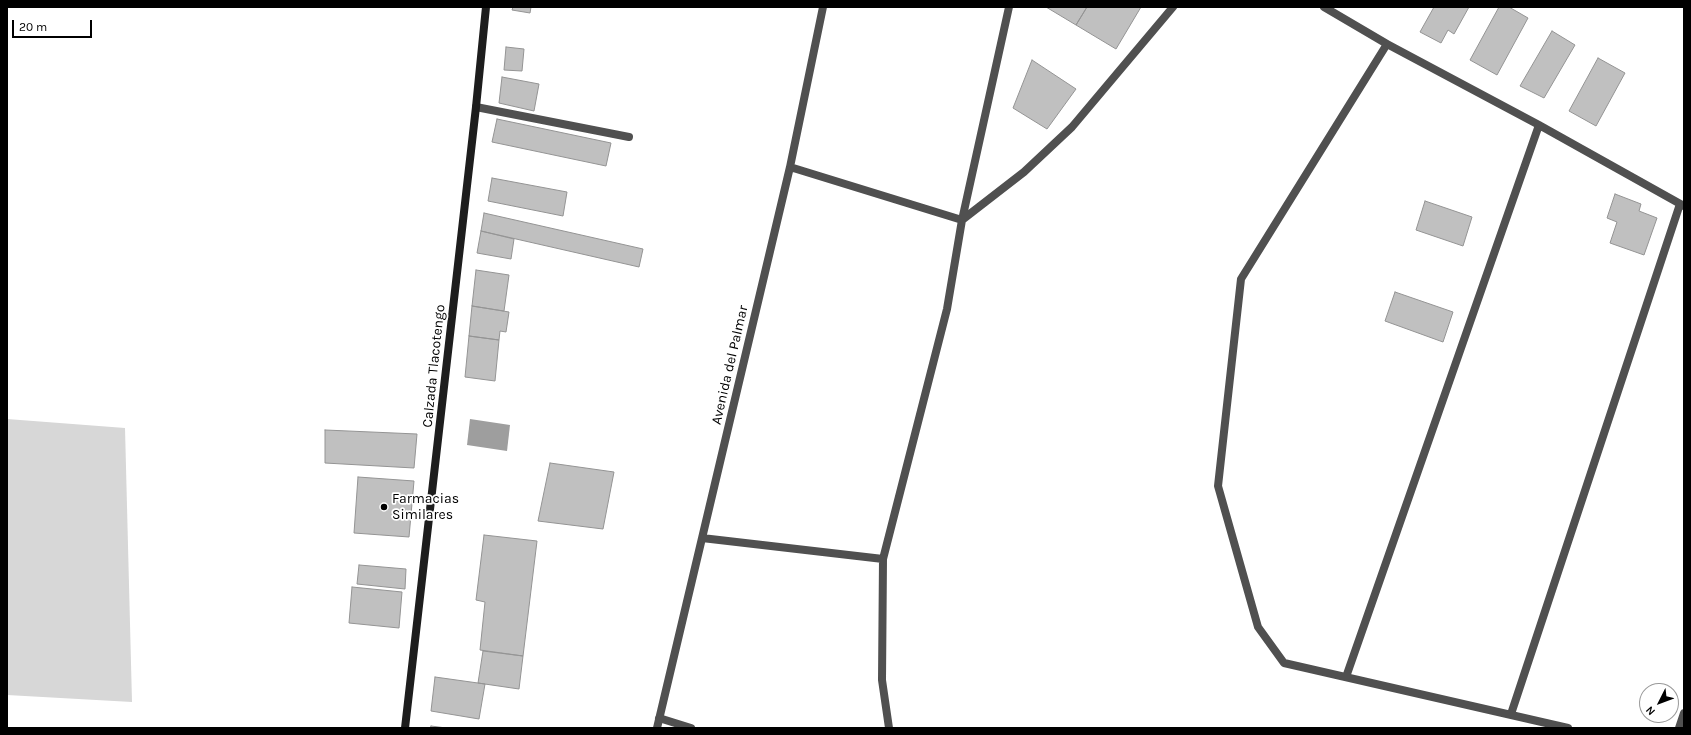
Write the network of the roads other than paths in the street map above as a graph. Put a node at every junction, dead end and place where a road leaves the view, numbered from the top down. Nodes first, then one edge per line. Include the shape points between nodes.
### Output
1 (486, 7) edge
2 (823, 7) edge
3 (1009, 7) edge
4 (1173, 7) edge
5 (1324, 7) edge
6 (1388, 44) junction
7 (476, 108) junction
8 (1539, 125) junction
9 (629, 137) dead end
10 (790, 167) junction
11 (1682, 205) edge
12 (962, 220) junction
13 (702, 538) junction
14 (883, 560) junction
15 (1346, 677) junction
16 (1684, 713) edge
17 (1511, 714) junction
18 (659, 718) junction
19 (406, 728) edge
20 (657, 728) edge
21 (691, 728) edge
22 (890, 728) edge
23 (1568, 728) edge
24 (1679, 728) edge

1 - 7 street, Calzada Tlacotengo
2 - 10 street, Avenida del Palmar
3 - 12 street
4 - 12 street via 1072,127 1024,172
5 - 6 street
6 - 8 street
6 - 15 street via 1241,279 1218,486 1258,627 1284,663
7 - 9 street
7 - 19 street, Calzada Tlacotengo
8 - 11 street
8 - 15 street
10 - 12 street
10 - 13 street, Avenida del Palmar
11 - 17 street
12 - 14 street via 947,309
13 - 14 street
13 - 18 street, Avenida del Palmar
14 - 22 street via 882,680
15 - 17 street
16 - 24 street
17 - 23 street
18 - 20 street, Avenida del Palmar
18 - 21 street

